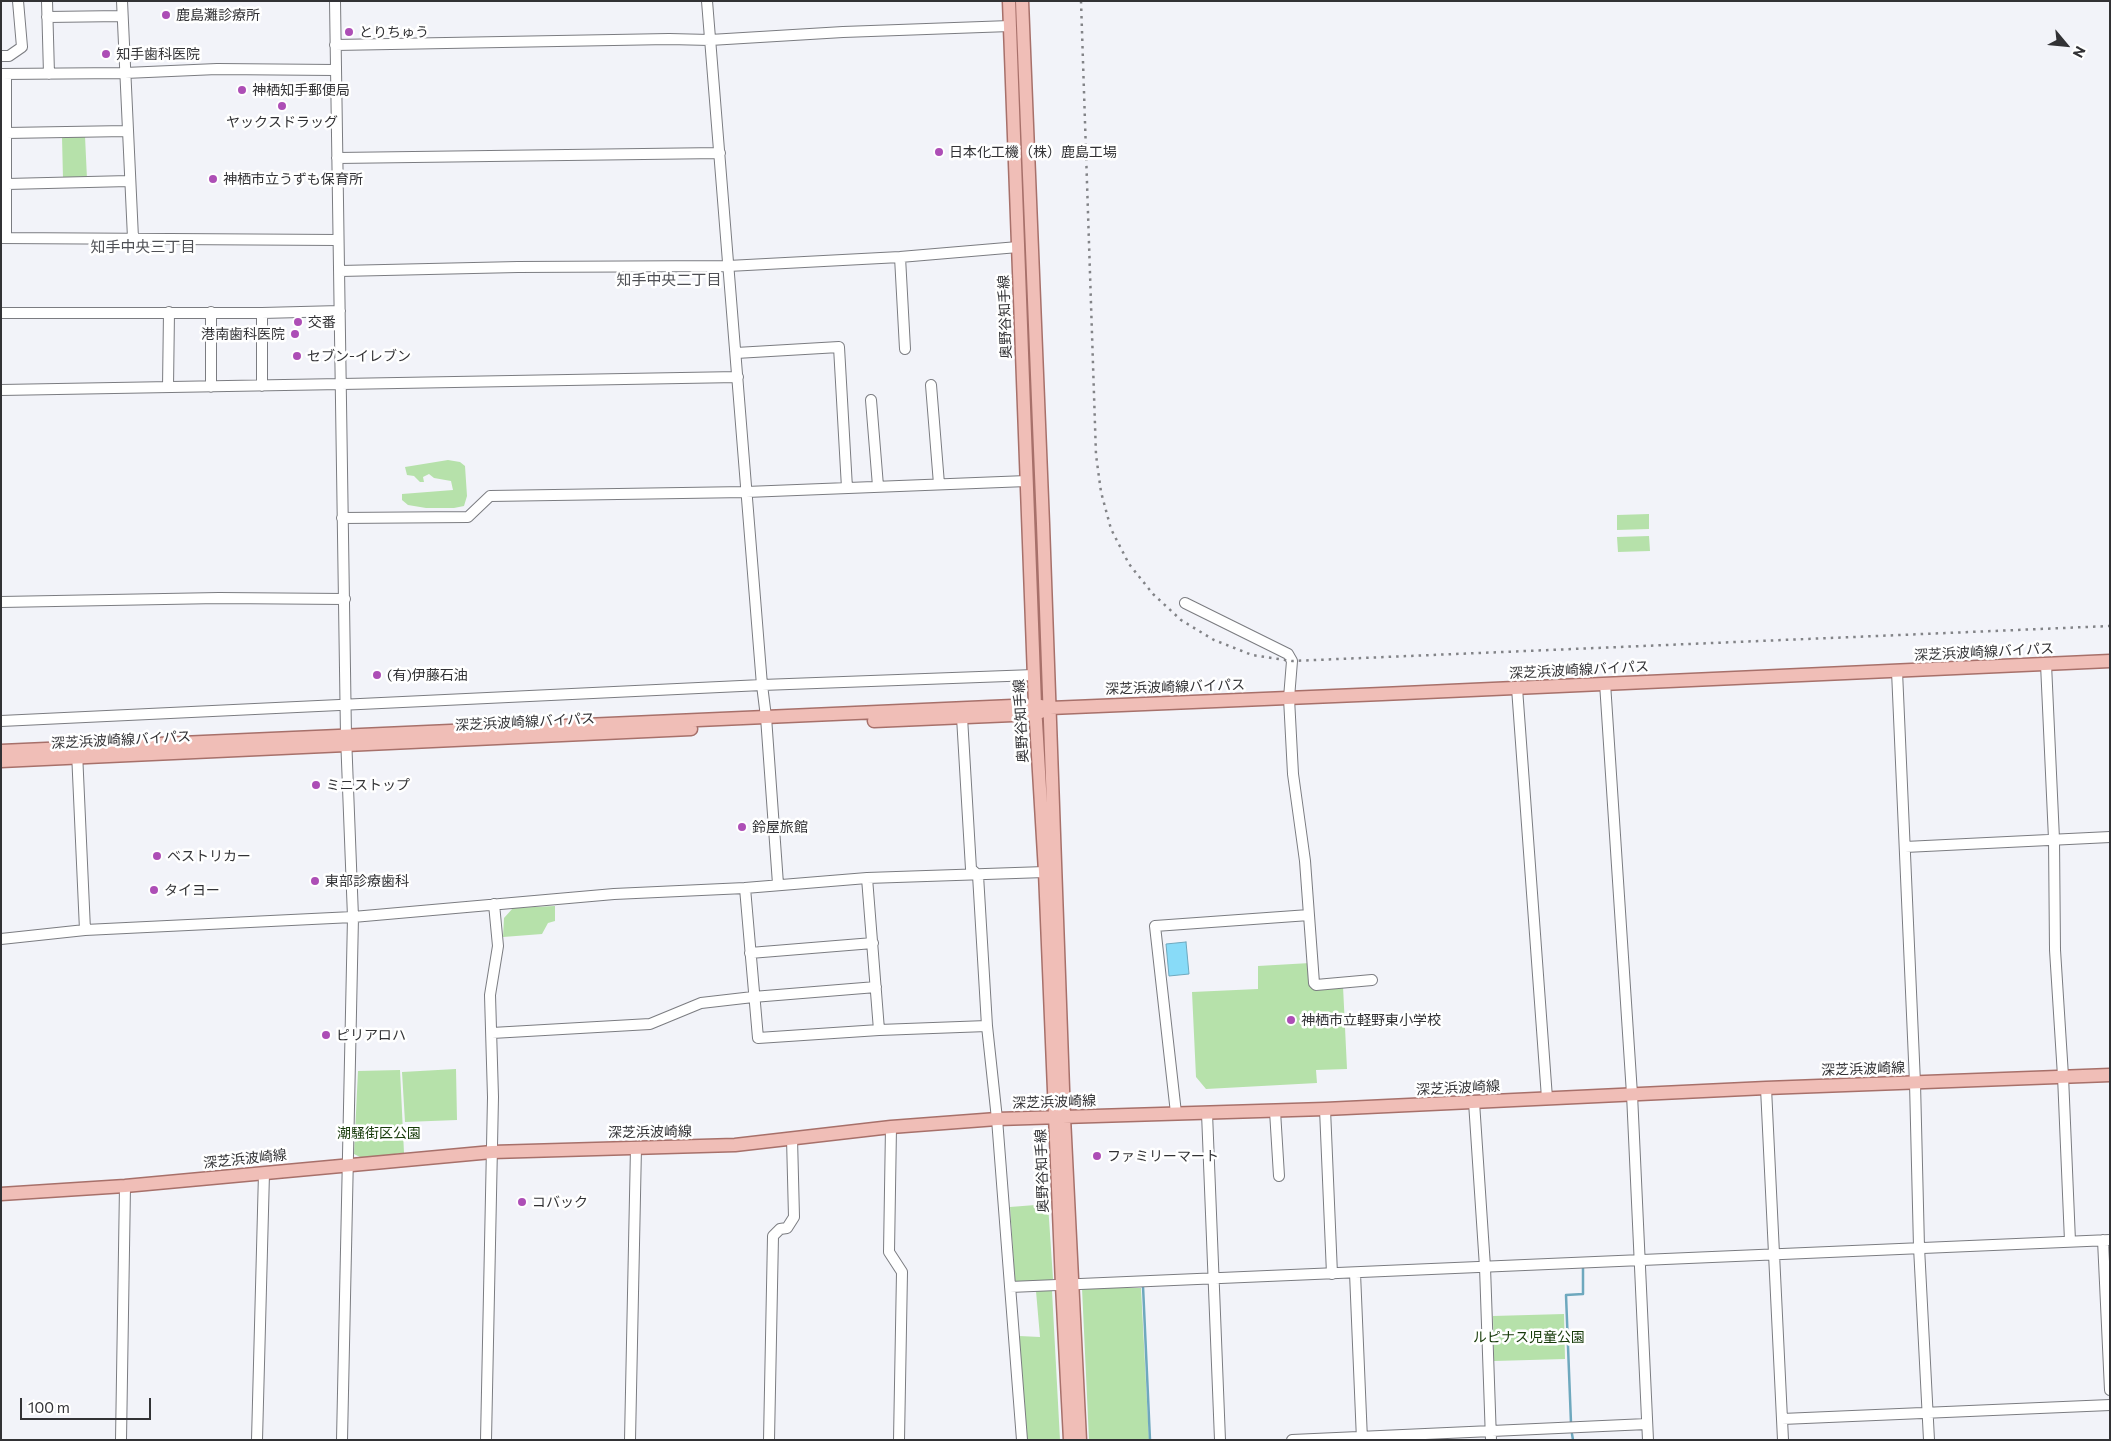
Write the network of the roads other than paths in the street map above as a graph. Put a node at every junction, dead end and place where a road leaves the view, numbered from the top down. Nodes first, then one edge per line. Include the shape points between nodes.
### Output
1 (18, 1) edge
2 (47, 1) edge
3 (122, 1) edge
4 (334, 1) edge
5 (707, 1) edge
6 (1009, 1) edge
7 (1022, 1) edge
8 (122, 16) junction
9 (47, 17) junction
10 (1010, 26) junction
11 (710, 40) junction
12 (335, 45) junction
13 (1, 56) edge
14 (335, 70) junction
15 (124, 73) junction
16 (4, 74) edge
17 (49, 74) junction
18 (127, 131) junction
19 (6, 133) junction
20 (720, 153) junction
21 (337, 158) junction
22 (129, 181) junction
23 (7, 184) junction
24 (4, 238) edge
25 (132, 238) junction
26 (338, 240) junction
27 (1018, 247) junction
28 (900, 257) junction
29 (728, 266) junction
30 (340, 271) junction
31 (340, 311) junction
32 (1, 312) edge
33 (169, 312) junction
34 (211, 312) junction
35 (262, 313) junction
36 (905, 349) dead end
37 (736, 353) junction
38 (738, 377) junction
39 (341, 384) junction
40 (931, 385) dead end
41 (262, 386) junction
42 (168, 387) junction
43 (211, 387) junction
44 (1, 390) edge
45 (871, 400) dead end
46 (1026, 480) junction
47 (939, 484) junction
48 (878, 486) junction
49 (847, 488) junction
50 (746, 492) junction
51 (342, 518) junction
52 (345, 599) junction
53 (1, 602) edge
54 (1185, 603) dead end
55 (2110, 661) edge
56 (2046, 664) junction
57 (1897, 671) junction
58 (1034, 675) junction
59 (1605, 684) junction
60 (762, 685) junction
61 (1517, 688) junction
62 (1289, 698) junction
63 (346, 704) junction
64 (1050, 708) junction
65 (1035, 709) junction
66 (962, 717) junction
67 (1, 721) edge
68 (766, 721) junction
69 (347, 740) junction
70 (1, 751) edge
71 (77, 752) junction
72 (1, 761) edge
73 (2110, 837) edge
74 (2054, 839) junction
75 (1905, 847) junction
76 (1045, 872) junction
77 (978, 875) junction
78 (867, 878) junction
79 (778, 884) junction
80 (745, 888) junction
81 (494, 904) junction
82 (1308, 915) junction
83 (353, 917) junction
84 (85, 930) junction
85 (1, 939) edge
86 (873, 943) junction
87 (750, 953) junction
88 (1372, 980) dead end
89 (876, 987) junction
90 (753, 997) junction
91 (987, 1026) junction
92 (879, 1030) junction
93 (492, 1033) junction
94 (2110, 1074) edge
95 (2063, 1076) junction
96 (1915, 1083) junction
97 (1766, 1088) junction
98 (1632, 1094) junction
99 (1547, 1098) junction
100 (1474, 1102) junction
101 (1325, 1109) junction
102 (1275, 1111) junction
103 (1176, 1113) junction
104 (1207, 1113) junction
105 (1059, 1117) junction
106 (997, 1119) junction
107 (890, 1127) junction
108 (792, 1138) junction
109 (636, 1147) junction
110 (492, 1152) junction
111 (349, 1165) junction
112 (264, 1173) junction
113 (1279, 1176) dead end
114 (125, 1186) junction
115 (1, 1194) edge
116 (2106, 1240) edge
117 (2070, 1241) junction
118 (1919, 1247) junction
119 (1775, 1253) junction
120 (1638, 1260) junction
121 (1485, 1267) junction
122 (1355, 1272) junction
123 (1332, 1274) junction
124 (1214, 1279) junction
125 (1067, 1284) junction
126 (1010, 1287) junction
127 (2110, 1390) edge
128 (2110, 1405) edge
129 (1928, 1412) junction
130 (1782, 1419) junction
131 (1647, 1424) junction
132 (1491, 1435) edge
133 (1362, 1438) edge
134 (121, 1440) edge
135 (257, 1440) edge
136 (342, 1440) edge
137 (486, 1440) edge
138 (630, 1440) edge
139 (769, 1440) edge
140 (899, 1440) edge
141 (1022, 1440) edge
142 (1070, 1440) edge
143 (1080, 1440) edge
144 (1220, 1440) edge
145 (1292, 1440) edge
146 (1648, 1440) edge
147 (1783, 1440) edge
148 (1928, 1440) edge

1 - 13 street via 22,47 9,56
2 - 9 street
3 - 8 street
4 - 12 street
5 - 11 street
6 - 10 main road, 奥野谷知手線
7 - 64 main road, 奥野谷知手線
8 - 9 street
8 - 15 street
9 - 17 street
10 - 11 street
10 - 27 main road, 奥野谷知手線
11 - 12 street
11 - 20 street
12 - 14 street
14 - 15 street via 217,68
14 - 21 street
15 - 17 street
15 - 18 street
16 - 17 street
16 - 19 street
18 - 19 street
18 - 22 street
19 - 23 street
20 - 21 street
20 - 29 street
21 - 26 street
22 - 23 street
22 - 25 street
23 - 24 street
24 - 25 street
25 - 26 street
26 - 30 street
27 - 28 street
27 - 46 main road, 奥野谷知手線
28 - 29 street
28 - 36 street
29 - 30 street
29 - 37 street
30 - 31 street
31 - 35 street
31 - 39 street
32 - 33 street
33 - 34 street
33 - 42 street
34 - 35 street
34 - 43 street
35 - 41 street
37 - 38 street
37 - 49 street via 839,347
38 - 39 street
38 - 50 street
39 - 41 street
39 - 51 street
40 - 47 street
41 - 43 street
42 - 43 street
42 - 44 street
45 - 48 street
46 - 47 street
46 - 58 main road, 奥野谷知手線
47 - 48 street
48 - 49 street
49 - 50 street
50 - 51 street via 490,496 468,517
50 - 60 street
51 - 52 street
52 - 53 street
52 - 63 street
54 - 62 street via 1288,654 1292,661
55 - 56 main road, 深芝浜波崎線バイパス
56 - 57 main road, 深芝浜波崎線バイパス
56 - 74 street
57 - 59 main road, 深芝浜波崎線バイパス
57 - 75 street
58 - 60 street
58 - 65 main road, 奥野谷知手線
59 - 61 main road, 深芝浜波崎線バイパス
59 - 98 street
60 - 63 street
60 - 68 street
61 - 62 main road, 深芝浜波崎線バイパス
61 - 99 street
62 - 64 main road, 深芝浜波崎線バイパス
62 - 82 street via 1293,774
63 - 67 street
63 - 69 street
64 - 65 main road, 深芝浜波崎線バイパス
64 - 105 main road, 奥野谷知手線
65 - 66 main road, 深芝浜波崎線バイパス
65 - 68 main road, 深芝浜波崎線バイパス
65 - 76 main road, 奥野谷知手線
66 - 68 main road, 深芝浜波崎線バイパス
66 - 77 street via 971,869
68 - 69 main road, 深芝浜波崎線バイパス
68 - 79 street
69 - 71 main road, 深芝浜波崎線バイパス
69 - 83 street
70 - 71 main road, 深芝浜波崎線バイパス
71 - 72 main road, 深芝浜波崎線バイパス
71 - 84 street
73 - 74 street
74 - 75 street
74 - 95 street via 2055,950
75 - 96 street
76 - 77 street
76 - 105 main road, 奥野谷知手線
77 - 78 street
77 - 91 street
78 - 79 street
78 - 86 street
79 - 80 street
80 - 81 street
80 - 87 street
81 - 83 street
81 - 93 street via 498,946 490,995
82 - 88 street via 1314,983
82 - 103 street via 1155,926
83 - 84 street
83 - 111 street
84 - 85 street
86 - 87 street
86 - 89 street
87 - 90 street
89 - 90 street
89 - 92 street
90 - 92 street via 758,1038
90 - 93 street via 701,1003 650,1024
91 - 92 street
91 - 106 street
93 - 110 street
94 - 95 main road, 深芝浜波崎線
95 - 96 main road, 深芝浜波崎線
95 - 117 street
96 - 97 main road, 深芝浜波崎線
96 - 118 street
97 - 98 main road, 深芝浜波崎線
97 - 119 street
98 - 99 main road, 深芝浜波崎線
98 - 120 street
99 - 100 main road, 深芝浜波崎線
100 - 101 main road, 深芝浜波崎線
100 - 121 street
101 - 102 main road, 深芝浜波崎線
101 - 123 street
102 - 104 main road, 深芝浜波崎線
102 - 113 street
103 - 104 main road, 深芝浜波崎線
103 - 105 main road, 深芝浜波崎線
104 - 124 street
105 - 106 main road, 深芝浜波崎線
105 - 125 main road, 奥野谷知手線
106 - 107 main road, 深芝浜波崎線
106 - 126 street
107 - 108 main road, 深芝浜波崎線
107 - 140 street via 889,1252 902,1272
108 - 109 main road, 深芝浜波崎線 via 735,1145
108 - 139 street via 794,1217 787,1228 780,1229 773,1236
109 - 110 main road, 深芝浜波崎線
109 - 138 street
110 - 111 main road, 深芝浜波崎線
110 - 137 street
111 - 112 main road, 深芝浜波崎線
111 - 136 street
112 - 114 main road, 深芝浜波崎線
112 - 135 street
114 - 115 main road, 深芝浜波崎線
114 - 134 street
116 - 117 street
116 - 127 street
117 - 118 street
118 - 119 street
118 - 129 street
119 - 120 street
119 - 130 street
120 - 121 street
120 - 131 street
121 - 122 street
121 - 132 street
122 - 123 street
122 - 133 street
123 - 124 street
124 - 125 street
124 - 144 street
125 - 126 street
125 - 142 main road, 奥野谷知手線
125 - 143 main road, 奥野谷知手線
126 - 141 street
128 - 129 street
129 - 130 street
129 - 148 street
130 - 147 street
131 - 132 street
131 - 146 street
132 - 133 street
133 - 145 street

